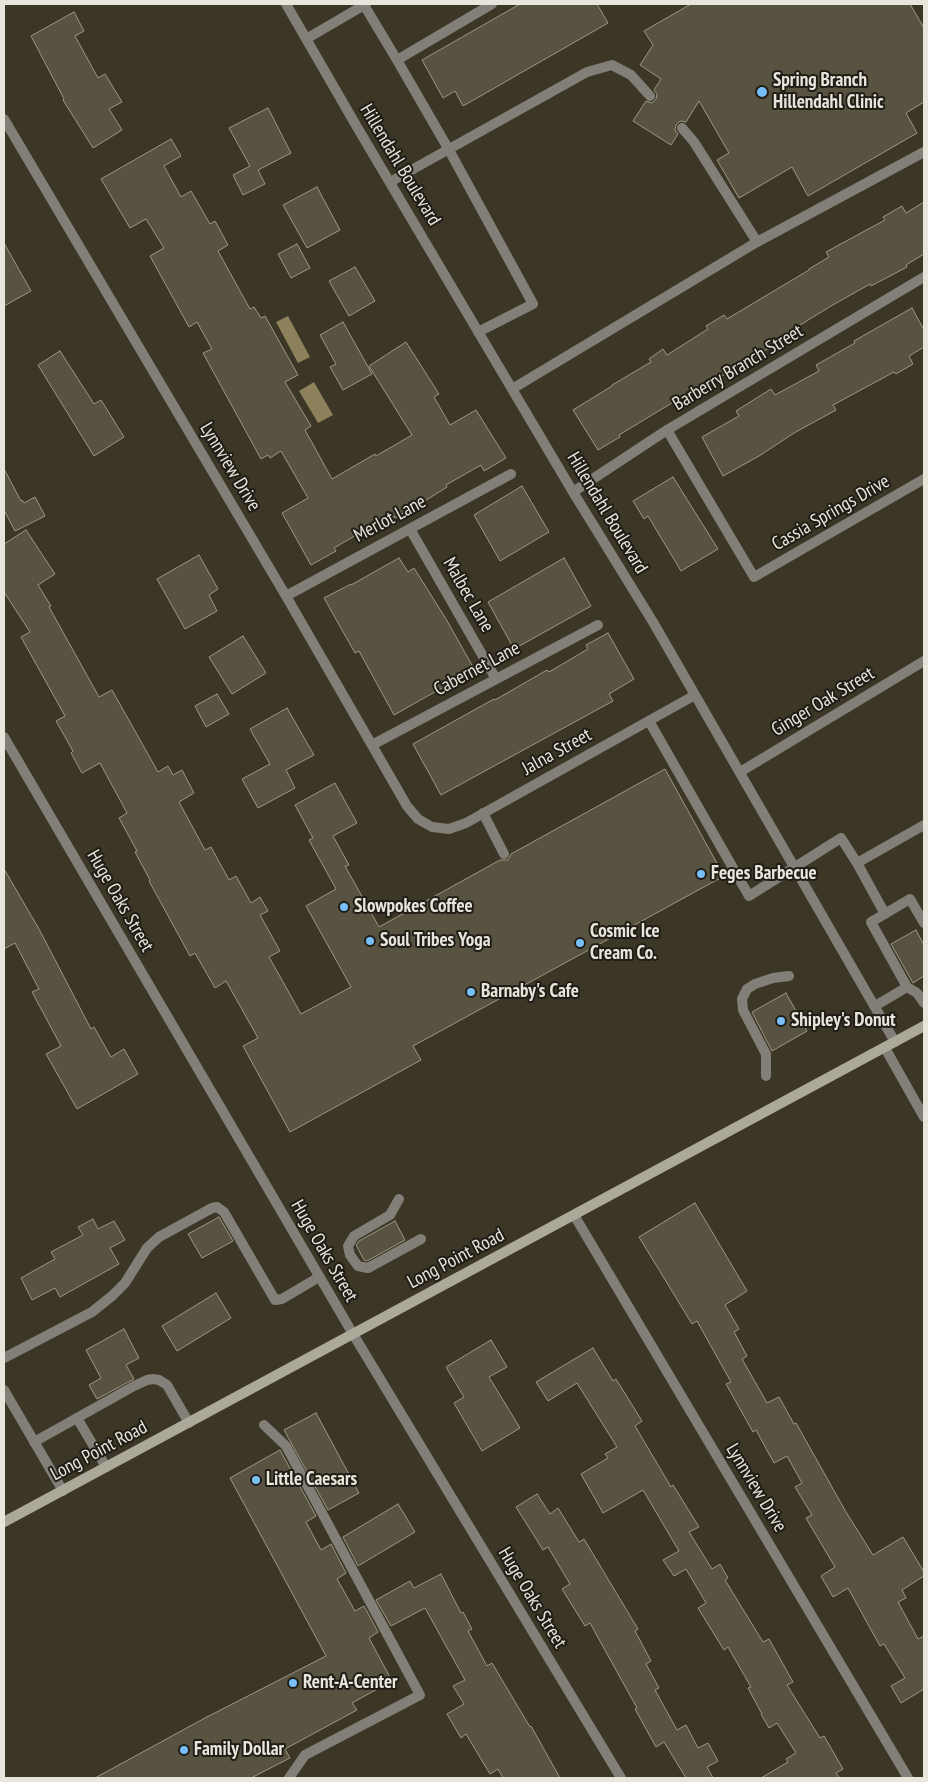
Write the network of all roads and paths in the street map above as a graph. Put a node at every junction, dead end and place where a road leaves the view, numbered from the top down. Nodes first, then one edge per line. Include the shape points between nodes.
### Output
1 (286, 4) edge
2 (365, 4) edge
3 (492, 4) edge
4 (306, 39) junction
5 (397, 60) junction
6 (650, 96) dead end
7 (4, 119) edge
8 (682, 128) dead end
9 (449, 150) junction
10 (924, 152) edge
11 (390, 182) junction
12 (756, 242) junction
13 (923, 281) edge
14 (478, 332) junction
15 (512, 389) junction
16 (667, 430) junction
17 (511, 474) dead end
18 (924, 479) edge
19 (573, 492) junction
20 (410, 529) junction
21 (286, 596) junction
22 (598, 625) dead end
23 (924, 661) edge
24 (496, 679) junction
25 (695, 695) junction
26 (649, 720) junction
27 (4, 737) edge
28 (372, 745) junction
29 (740, 772) junction
30 (483, 813) junction
31 (924, 825) edge
32 (432, 827) joint
33 (504, 854) dead end
34 (857, 863) junction
35 (795, 868) junction
36 (885, 914) junction
37 (924, 923) edge
38 (789, 976) dead end
39 (907, 987) junction
40 (921, 991) edge
41 (924, 1003) edge
42 (874, 1006) junction
43 (924, 1026) edge
44 (895, 1042) junction
45 (885, 1048) junction
46 (766, 1076) dead end
47 (924, 1117) edge
48 (399, 1199) dead end
49 (574, 1215) junction
50 (421, 1239) dead end
51 (320, 1277) junction
52 (353, 1334) junction
53 (4, 1358) edge
54 (4, 1390) edge
55 (78, 1418) junction
56 (189, 1422) junction
57 (264, 1425) dead end
58 (34, 1442) junction
59 (106, 1467) junction
60 (62, 1491) junction
61 (4, 1522) edge
62 (289, 1778) edge
63 (621, 1778) edge
64 (908, 1778) edge

1 - 4 street, Hillendahl Boulevard
2 - 4 street
2 - 5 street
3 - 5 street
4 - 11 street, Hillendahl Boulevard
5 - 9 street
6 - 9 street via 631,75 612,64 587,72
7 - 21 street, Lynnview Drive
8 - 12 street
9 - 11 street
9 - 14 street via 533,304
10 - 12 street
11 - 14 street, Hillendahl Boulevard
12 - 15 street
13 - 16 street, Barberry Branch Street
14 - 15 street, Hillendahl Boulevard
15 - 19 street, Hillendahl Boulevard
16 - 18 street, Cassia Springs Drive via 754,577
16 - 19 street, Barberry Branch Street
17 - 20 street, Merlot Lane
19 - 25 street, Hillendahl Boulevard
20 - 21 street, Merlot Lane
20 - 24 street, Malbec Lane
21 - 28 street, Lynnview Drive
22 - 24 street, Cabernet Lane
23 - 29 street, Ginger Oak Street
24 - 28 street, Cabernet Lane
25 - 26 street, Jalna Street
25 - 29 street, Hillendahl Boulevard
26 - 30 street, Jalna Street
26 - 35 street via 749,896
27 - 51 street, Huge Oaks Street
28 - 32 street, Lynnview Drive via 407,806 418,819
29 - 35 street, Hillendahl Boulevard
30 - 32 street, Jalna Street via 449,828
30 - 33 street
31 - 34 street
34 - 35 street via 841,838
34 - 36 street
35 - 42 street, Hillendahl Boulevard
36 - 37 street via 910,899
36 - 39 street via 871,922
38 - 46 street via 755,984 747,989 742,999 743,1010 766,1054
39 - 40 street
39 - 42 street
40 - 41 street
42 - 44 street, Hillendahl Boulevard
43 - 44 main road, Long Point Road
44 - 45 main road, Long Point Road
45 - 47 street
45 - 49 main road, Long Point Road
48 - 50 street via 390,1215 354,1236 348,1246 350,1255 358,1266 368,1268
49 - 52 main road, Long Point Road
49 - 64 street, Lynnview Drive
51 - 52 street, Huge Oaks Street
51 - 53 street via 275,1300 224,1212 218,1207 212,1208 159,1237 147,1248 125,1283 92,1312
52 - 56 main road, Long Point Road
52 - 63 street, Huge Oaks Street
54 - 58 street
55 - 56 street via 134,1386 154,1379 167,1385
55 - 58 street
55 - 59 street
56 - 59 main road, Long Point Road
57 - 62 street via 286,1446 420,1695 305,1755
58 - 60 street
59 - 60 main road, Long Point Road
60 - 61 main road, Long Point Road

